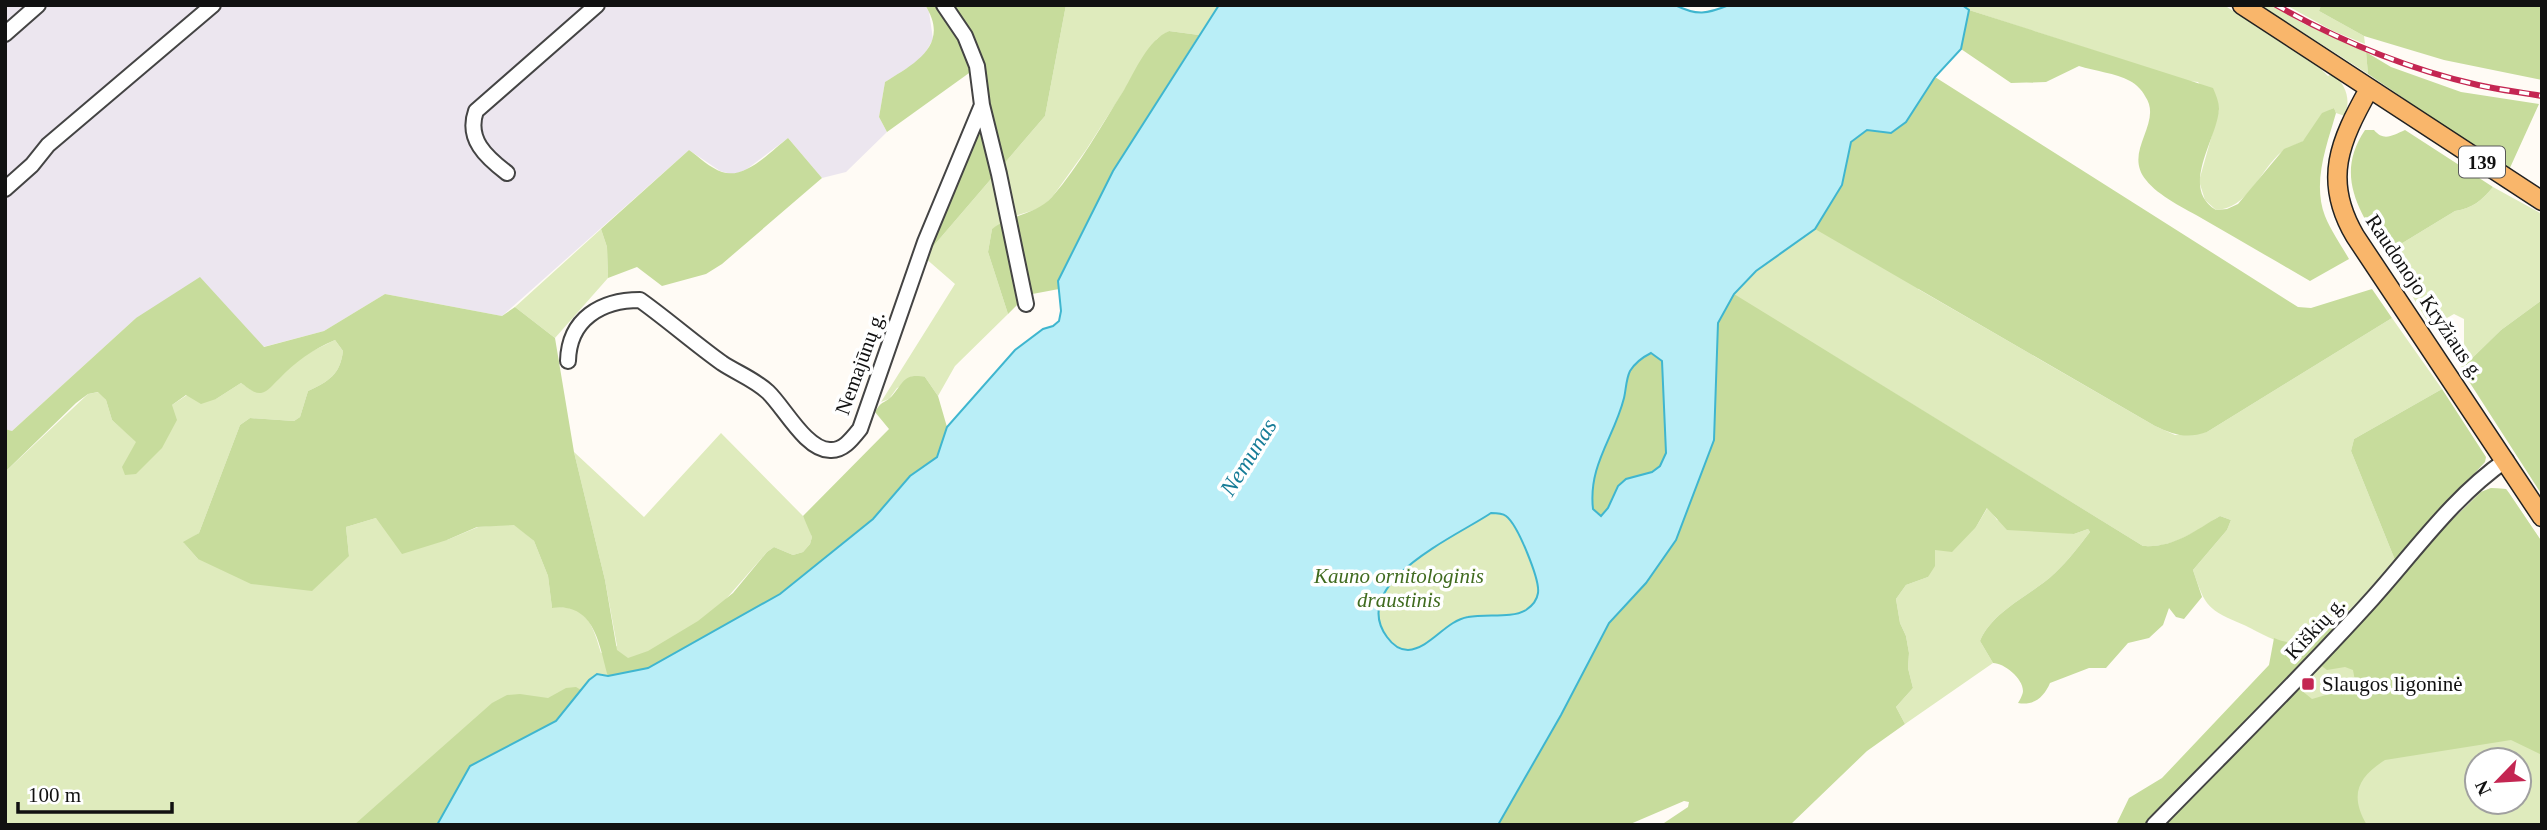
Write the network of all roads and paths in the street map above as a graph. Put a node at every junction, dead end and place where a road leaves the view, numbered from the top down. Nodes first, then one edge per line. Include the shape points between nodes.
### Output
1 (38, 5) edge
2 (213, 5) edge
3 (597, 5) edge
4 (944, 5) edge
5 (2242, 5) edge
6 (5, 34) edge
7 (2369, 89) junction
8 (982, 105) junction
9 (508, 173) dead end
10 (5, 190) edge
11 (2542, 201) edge
12 (1026, 304) dead end
13 (568, 360) dead end
14 (2506, 460) junction
15 (2542, 517) edge
16 (2154, 825) edge

1 - 6 street
2 - 10 street via 48,145
3 - 9 street via 476,111 471,123 474,137
4 - 8 street via 973,56
5 - 7 main road
7 - 11 main road, 139
7 - 14 main road, Raudonojo Kryžiaus g. via 2337,163 2336,186 2343,213
8 - 12 street
8 - 13 street, Nemajūnų g. via 925,242 860,429 847,444 820,448 768,391 725,365 640,300 604,304 591,313 569,345
14 - 15 main road, Raudonojo Kryžiaus g.
14 - 16 street, Kiškių g. via 2451,507 2357,615

